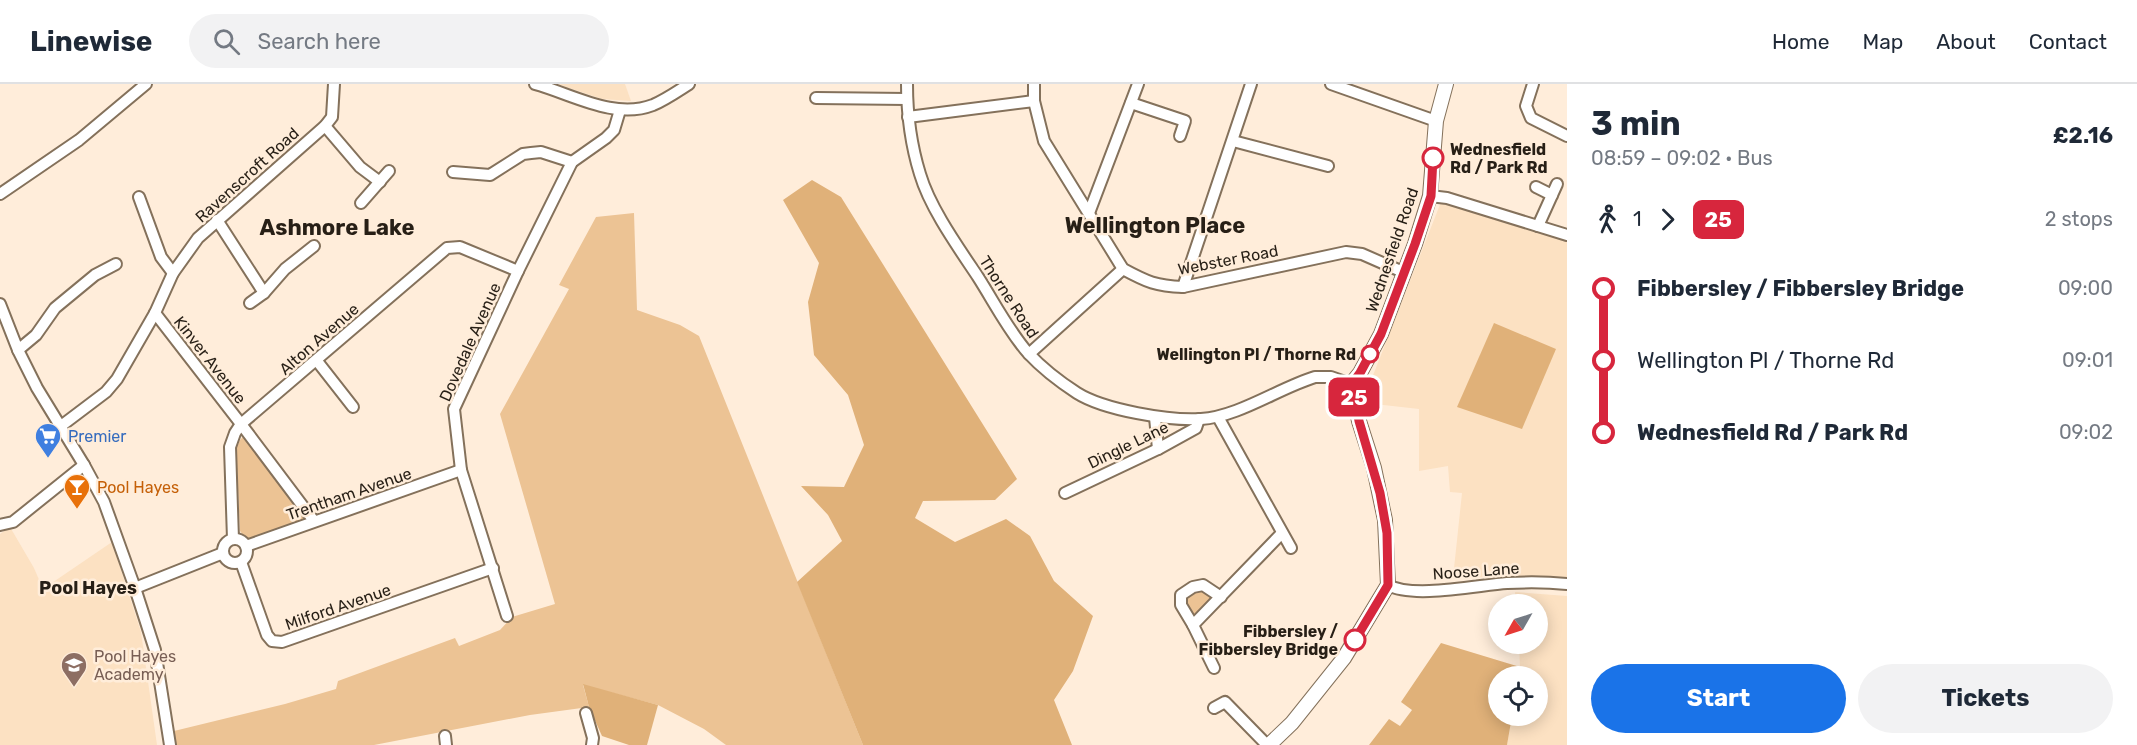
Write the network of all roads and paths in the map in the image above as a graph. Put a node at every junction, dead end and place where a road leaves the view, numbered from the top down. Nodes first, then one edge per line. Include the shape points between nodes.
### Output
1 (146, 84) edge
2 (334, 84) edge
3 (535, 84) edge
4 (690, 84) edge
5 (907, 84) edge
6 (1034, 84) edge
7 (1138, 84) edge
8 (1251, 84) edge
9 (1331, 84) edge
10 (1446, 84) edge
11 (1533, 84) edge
12 (1360, 88) edge
13 (816, 98) dead end
14 (907, 99) junction
15 (1034, 101) junction
16 (1131, 103) junction
17 (620, 110) junction
18 (908, 117) junction
19 (1436, 121) junction
20 (325, 126) junction
21 (1180, 135) dead end
22 (1567, 136) edge
23 (1233, 141) junction
24 (572, 162) junction
25 (1328, 166) dead end
26 (389, 171) dead end
27 (453, 172) dead end
28 (380, 182) junction
29 (1536, 187) dead end
30 (0, 195) edge
31 (1431, 196) junction
32 (139, 198) dead end
33 (361, 203) dead end
34 (1089, 213) junction
35 (217, 220) junction
36 (1538, 226) junction
37 (1567, 235) edge
38 (314, 246) dead end
39 (116, 264) dead end
40 (1123, 269) junction
41 (518, 271) junction
42 (1403, 272) junction
43 (173, 273) junction
44 (1183, 287) junction
45 (264, 293) junction
46 (250, 303) dead end
47 (0, 304) edge
48 (154, 314) junction
49 (18, 350) junction
50 (1029, 354) junction
51 (316, 361) junction
52 (1352, 384) junction
53 (353, 407) dead end
54 (1155, 417) junction
55 (1218, 417) junction
56 (1199, 419) junction
57 (242, 424) junction
58 (61, 426) junction
59 (1158, 449) junction
60 (84, 465) junction
61 (461, 470) junction
62 (1065, 493) dead end
63 (314, 521) junction
64 (0, 525) edge
65 (1282, 533) junction
66 (233, 539) junction
67 (246, 546) junction
68 (1291, 548) dead end
69 (223, 553) junction
70 (241, 562) junction
71 (493, 568) junction
72 (1567, 584) edge
73 (1388, 585) junction
74 (135, 588) junction
75 (1221, 597) junction
76 (507, 616) dead end
77 (1194, 625) junction
78 (1214, 668) dead end
79 (1214, 708) dead end
80 (586, 713) dead end
81 (170, 745) edge
82 (592, 745) edge
83 (1268, 745) edge

1 - 30 street via 79,140
2 - 20 street via 332,117
3 - 17 street
4 - 17 street via 653,105
5 - 14 street, Thorne Road
6 - 15 street
7 - 16 street
8 - 23 street
9 - 12 street
10 - 19 main road, Wednesfield Road
11 - 22 street via 1526,106 1531,118
12 - 19 street
13 - 14 street
14 - 18 street, Thorne Road
15 - 18 street
15 - 34 street via 1044,141
16 - 21 street via 1191,122
16 - 34 street
17 - 24 street, Dovedale Avenue via 614,130
18 - 50 street, Thorne Road via 920,175 939,216
19 - 31 main road, Wednesfield Road
20 - 28 street via 360,167
20 - 35 street, Ravenscroft Road
23 - 25 street
23 - 44 street
24 - 27 street via 541,152 523,154 490,175
24 - 41 street, Dovedale Avenue
26 - 28 street
28 - 33 street
29 - 36 street via 1555,189
31 - 36 street
31 - 42 main road, Wednesfield Road
32 - 43 street via 161,257
34 - 40 street
35 - 43 street, Ravenscroft Road via 198,238
35 - 45 street
36 - 37 street
38 - 45 street via 285,269
39 - 49 street via 94,274 55,308 36,335
40 - 44 street, Webster Road via 1157,286
40 - 50 street
41 - 51 street, Alton Avenue via 460,247 447,248
41 - 61 street, Dovedale Avenue via 454,409
42 - 44 street, Webster Road via 1362,254 1346,252
42 - 52 main road, Wednesfield Road via 1381,334
43 - 48 street, Ravenscroft Road
45 - 46 street
47 - 49 street
48 - 57 street, Kinver Avenue
48 - 58 street, Ravenscroft Road via 117,380
49 - 58 street
50 - 54 street, Thorne Road via 1080,394
51 - 53 street
51 - 57 street, Alton Avenue
52 - 55 street, Thorne Road via 1316,377
52 - 73 main road via 1386,520
54 - 56 street, Thorne Road
54 - 59 street
55 - 56 street, Thorne Road
55 - 65 street
56 - 59 street, Dingle Lane via 1196,428
57 - 63 street, Kinver Avenue
57 - 66 street, Alton Avenue via 230,447
58 - 60 street
59 - 62 street, Dingle Lane
60 - 64 street via 12,522
60 - 74 street via 104,502
61 - 63 street, Trentham Avenue
61 - 71 street, Dovedale Avenue
63 - 67 street, Trentham Avenue
65 - 68 street
65 - 75 street
66 - 67 street
66 - 69 street via 224,546
67 - 70 street via 247,554
69 - 70 street via 228,561
69 - 74 street
70 - 71 street, Milford Avenue via 267,635 272,641 282,642
71 - 76 street, Dovedale Avenue
72 - 73 street, Noose Lane via 1510,583 1417,591
73 - 83 main road via 1344,658 1292,723
74 - 81 street via 155,650
75 - 77 street
75 - 77 street via 1203,585 1181,595 1180,605
77 - 78 street via 1213,655
79 - 83 street via 1225,702
80 - 82 street

